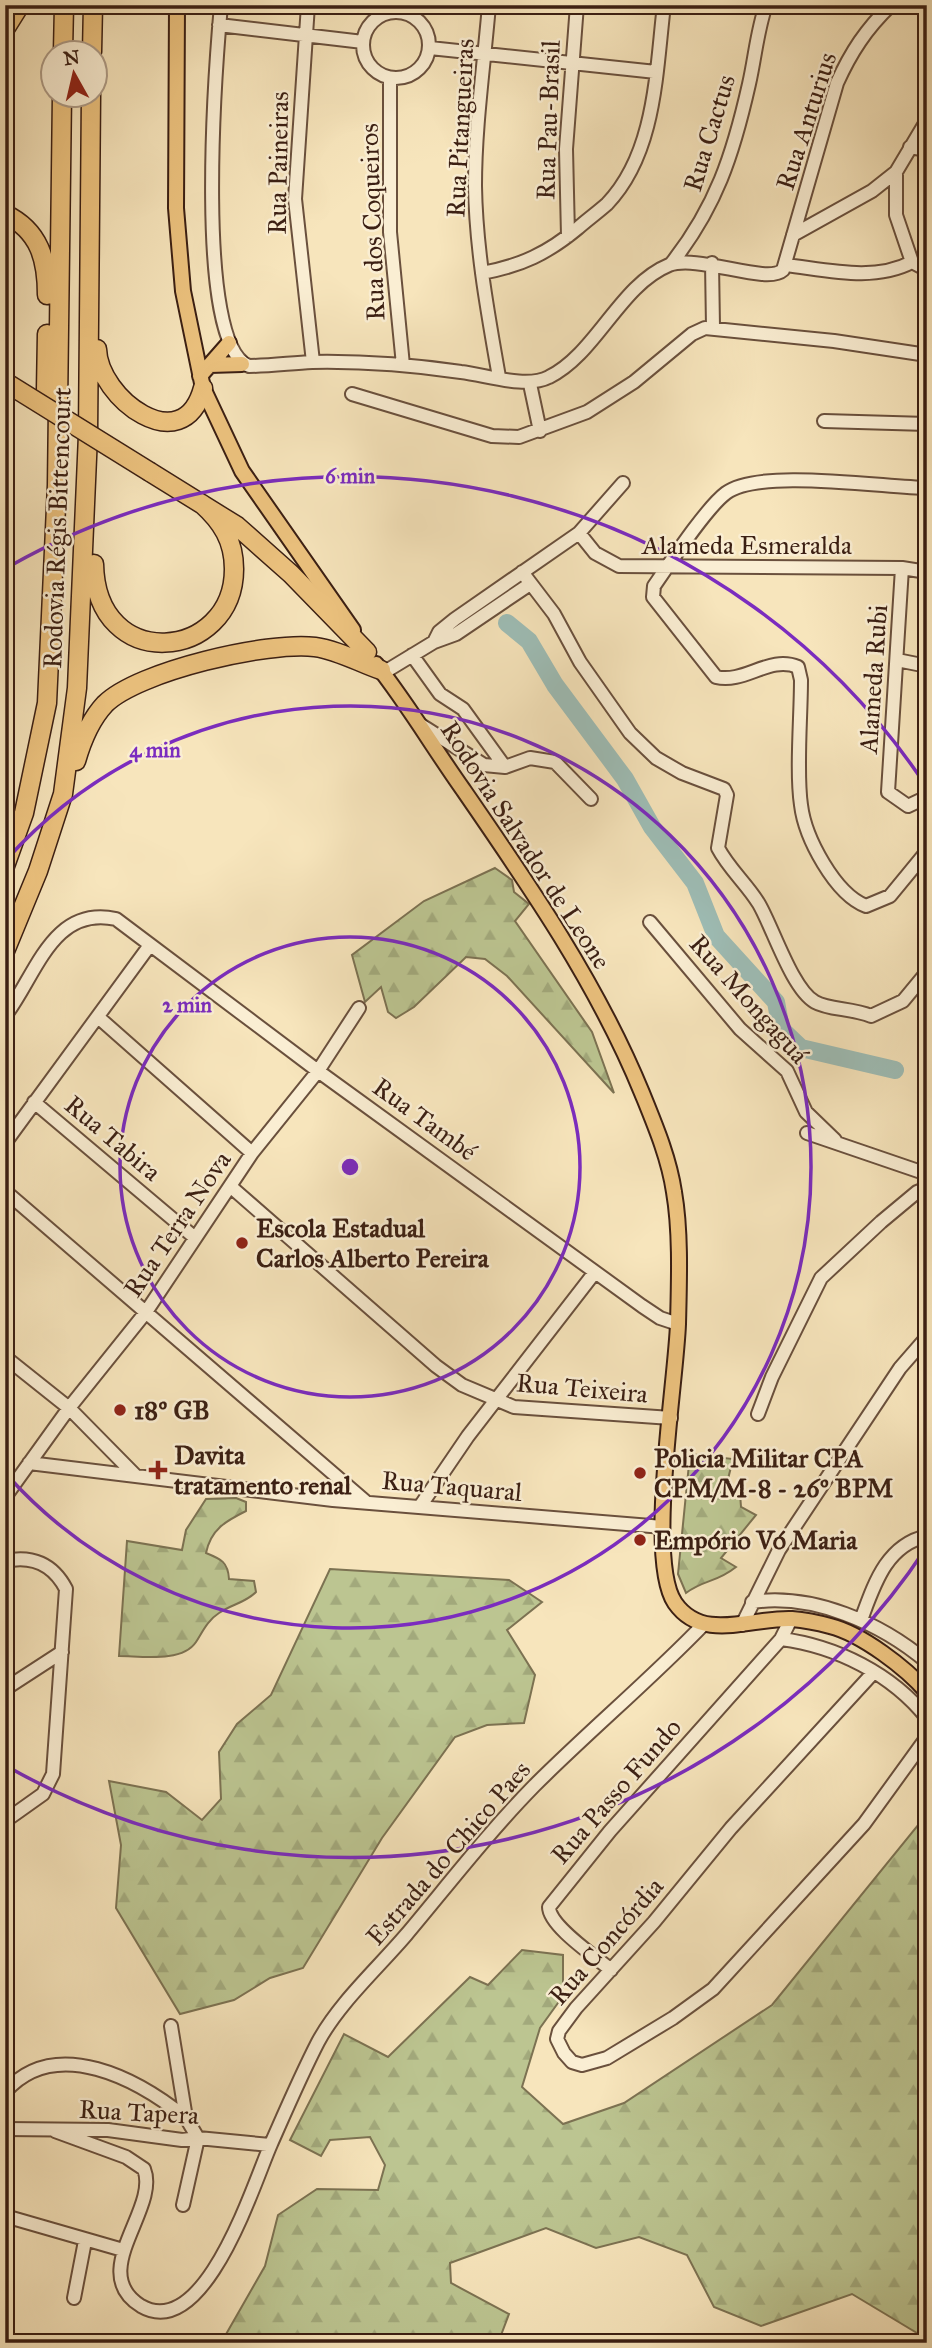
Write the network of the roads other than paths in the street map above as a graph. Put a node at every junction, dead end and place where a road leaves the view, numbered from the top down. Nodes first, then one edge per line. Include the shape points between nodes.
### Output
1 (20, 5) edge
2 (64, 5) edge
3 (93, 5) edge
4 (177, 5) edge
5 (221, 5) edge
6 (308, 5) edge
7 (489, 5) edge
8 (577, 5) edge
9 (664, 5) edge
10 (766, 5) edge
11 (891, 5) edge
12 (401, 9) edge
13 (219, 26) junction
14 (5, 29) edge
15 (304, 37) junction
16 (63, 38) edge
17 (92, 38) edge
18 (363, 42) junction
19 (430, 48) junction
20 (485, 52) junction
21 (570, 63) junction
22 (656, 72) junction
23 (390, 78) junction
24 (62, 108) edge
25 (91, 108) edge
26 (927, 120) edge
27 (910, 147) junction
28 (927, 150) edge
29 (90, 170) junction
30 (896, 172) junction
31 (5, 214) edge
32 (793, 235) junction
33 (568, 236) junction
34 (912, 262) junction
35 (712, 263) junction
36 (671, 264) junction
37 (786, 265) junction
38 (926, 270) edge
39 (482, 273) junction
40 (713, 327) junction
41 (229, 343) junction
42 (927, 355) edge
43 (313, 362) junction
44 (242, 363) junction
45 (403, 365) junction
46 (204, 376) junction
47 (499, 377) junction
48 (5, 383) edge
49 (530, 384) junction
50 (352, 394) dead end
51 (824, 421) dead end
52 (927, 424) edge
53 (540, 431) junction
54 (88, 435) junction
55 (56, 454) junction
56 (623, 483) dead end
57 (927, 488) edge
58 (202, 504) junction
59 (579, 533) junction
60 (667, 567) junction
61 (902, 568) junction
62 (522, 572) junction
63 (927, 572) edge
64 (530, 584) junction
65 (434, 642) junction
66 (367, 652) junction
67 (412, 655) junction
68 (897, 660) junction
69 (927, 666) edge
70 (382, 672) junction
71 (415, 721) junction
72 (505, 767) junction
73 (63, 794) junction
74 (927, 797) edge
75 (591, 799) dead end
76 (927, 851) edge
77 (5, 866) edge
78 (650, 922) dead end
79 (150, 945) junction
80 (5, 951) edge
81 (927, 972) edge
82 (359, 1008) dead end
83 (5, 1016) edge
84 (98, 1017) junction
85 (318, 1071) junction
86 (34, 1102) junction
87 (807, 1133) dead end
88 (835, 1140) junction
89 (5, 1143) edge
90 (252, 1153) junction
91 (927, 1174) edge
92 (230, 1186) junction
93 (927, 1188) edge
94 (5, 1191) edge
95 (194, 1237) junction
96 (595, 1272) junction
97 (146, 1312) junction
98 (678, 1324) junction
99 (927, 1337) edge
100 (5, 1357) edge
101 (494, 1401) junction
102 (69, 1408) junction
103 (758, 1414) dead end
104 (671, 1418) junction
105 (29, 1463) junction
106 (135, 1475) junction
107 (5, 1497) edge
108 (365, 1501) junction
109 (421, 1505) junction
110 (663, 1527) junction
111 (927, 1536) edge
112 (6, 1558) edge
113 (752, 1602) junction
114 (791, 1619) junction
115 (861, 1620) junction
116 (704, 1624) junction
117 (742, 1625) junction
118 (781, 1639) junction
119 (62, 1653) junction
120 (927, 1662) edge
121 (873, 1673) junction
122 (5, 1689) edge
123 (927, 1692) edge
124 (927, 1718) edge
125 (927, 1737) edge
126 (5, 1821) edge
127 (611, 1969) junction
128 (171, 2026) dead end
129 (5, 2092) edge
130 (186, 2118) junction
131 (5, 2129) edge
132 (55, 2131) junction
133 (198, 2138) junction
134 (270, 2145) junction
135 (183, 2205) dead end
136 (6, 2217) edge
137 (85, 2241) junction
138 (123, 2250) junction
139 (74, 2298) dead end

1 - 14 highway
2 - 16 highway
3 - 17 highway
4 - 46 main road, Rodovia Salvador de Leone via 176,208 183,291
5 - 13 street
6 - 15 street, Rua Paineiras
7 - 20 street, Rua Pitangueiras
8 - 21 street, Rua Pau-Brasil
9 - 22 street
10 - 36 street, Rua Cactus via 720,185 701,225
11 - 32 street, Rua Anturius via 849,55
12 - 18 street via 375,19
12 - 19 street via 425,28
13 - 15 street
13 - 41 street via 212,228
15 - 18 street
15 - 43 street, Rua Paineiras via 295,199
18 - 23 street via 370,65
19 - 20 street
19 - 23 street via 421,68 412,75
20 - 21 street
20 - 39 street, Rua Pitangueiras via 475,184
21 - 22 street
21 - 33 street, Rua Pau-Brasil
22 - 33 street via 645,132 620,186 607,204
23 - 45 street, Rua dos Coqueiros via 390,232
24 - 55 highway, Rodovia Régis Bittencourt
25 - 29 highway, Rodovia Régis Bittencourt
26 - 27 street
27 - 28 street
27 - 30 street
29 - 46 highway via 96,208 97,355 104,377 131,405 167,422 191,414
29 - 54 highway, Rodovia Régis Bittencourt
30 - 32 street via 872,191
30 - 34 street via 896,215
31 - 55 highway via 29,232 47,265 47,421
32 - 37 street, Rua Anturius
33 - 39 street via 533,260
34 - 37 street via 897,270 873,273
34 - 38 street
35 - 36 street
35 - 37 street via 771,276 780,274
35 - 40 street
36 - 49 street, Rua Cactus via 628,299 560,371
39 - 47 street, Rua Pitangueiras
40 - 42 street
40 - 53 street via 692,334 609,399
41 - 44 street
41 - 46 main road
43 - 44 street
43 - 45 street
44 - 46 main road
45 - 47 street
46 - 66 main road, Rodovia Salvador de Leone via 242,471
47 - 49 street
48 - 58 highway, bridge
49 - 53 street
50 - 53 street via 492,436 519,437
51 - 52 street
54 - 58 highway via 95,584 108,616 136,639 160,643 188,638 209,625 229,598 234,575 232,547
54 - 73 highway, Rodovia Régis Bittencourt via 80,656
55 - 77 highway, Rodovia Régis Bittencourt via 47,703 24,813
56 - 59 street
57 - 60 street via 774,480 739,485 718,501
58 - 66 highway via 263,548
59 - 60 street, Alameda Esmeralda via 612,564
59 - 62 street
60 - 61 street, Alameda Esmeralda
60 - 76 street via 654,586 653,597 716,677 735,677 775,663 798,667 801,806 825,869 848,896 866,906 890,896
61 - 63 street, Alameda Esmeralda
61 - 68 street, Alameda Rubi
62 - 64 street
62 - 65 street via 446,626
64 - 65 street via 456,634
64 - 81 street via 631,733 665,763 724,789 727,795 718,849 761,906 786,962 814,1002 871,1016 903,1001
65 - 67 street
66 - 70 main road, Rodovia Salvador de Leone
67 - 70 street
67 - 72 street via 440,694 463,709
68 - 69 street
68 - 74 street, Alameda Rubi via 888,792 908,806
70 - 71 main road, Rodovia Salvador de Leone
70 - 73 highway via 327,649 287,646 150,678 119,693 95,716
71 - 72 street via 476,761
71 - 98 main road, Rodovia Salvador de Leone via 537,897 628,1058 675,1196
72 - 75 street via 530,758 555,762
73 - 80 highway, Rodovia Régis Bittencourt
78 - 88 street, Rua Mongaguá via 740,1029 787,1071 811,1119
79 - 83 street, Rua També via 116,919 91,917 58,933
79 - 84 street
79 - 85 street, Rua També
82 - 85 street, Rua Terra Nova
84 - 86 street
84 - 90 street
85 - 90 street, Rua Terra Nova
85 - 96 street, Rua També
86 - 89 street
86 - 95 street, Rua Tabira
87 - 88 street, Rua Mongaguá
88 - 91 street, Rua Mongaguá
90 - 92 street, Rua Terra Nova
92 - 95 street, Rua Terra Nova
92 - 101 street, Rua Teixeira via 436,1366
93 - 103 street via 881,1222 821,1278
94 - 97 street
95 - 97 street, Rua Terra Nova
96 - 98 street, Rua També via 660,1318
96 - 101 street
97 - 102 street, Rua Terra Nova
97 - 108 street
98 - 104 main road, Rodovia Salvador de Leone
99 - 113 street via 900,1368 779,1550
100 - 102 street
101 - 104 street, Rua Teixeira via 534,1410
101 - 109 street
102 - 105 street, Rua Terra Nova
102 - 106 street
104 - 110 main road, Rodovia Salvador de Leone
105 - 106 street, Rua Taquaral
105 - 107 street
106 - 108 street, Rua Taquaral
108 - 109 street, Rua Taquaral
109 - 110 street, Rua Taquaral
110 - 116 main road, Rodovia Salvador de Leone via 664,1581 685,1615
111 - 115 street via 894,1552
112 - 119 street via 37,1561 60,1577 65,1589
113 - 115 street via 797,1603
113 - 117 street
114 - 117 main road
114 - 118 street, Rua Passo Fundo
114 - 123 main road via 833,1626 886,1656
115 - 120 street
116 - 117 main road
116 - 134 street, Estrada do Chico Paes via 533,1788 328,2025
118 - 121 street via 815,1643
118 - 127 street, Rua Passo Fundo via 552,1900 549,1913 553,1920
119 - 122 street
119 - 126 street via 53,1774 43,1794
121 - 124 street via 902,1690
121 - 127 street, Rua Concórdia via 731,1828
125 - 127 street, Rua Concórdia via 864,1825 726,1978 630,2046 594,2063 572,2062 560,2046 559,2031
128 - 130 street
129 - 130 street via 43,2066 86,2067 150,2090
130 - 133 street
131 - 132 street, Rua Tapera
132 - 133 street, Rua Tapera via 108,2130
132 - 138 street via 126,2157 144,2169 147,2185
133 - 134 street, Rua Tapera
133 - 135 street
134 - 138 street, Estrada do Chico Paes via 217,2268 186,2301 156,2311 137,2303 124,2282
136 - 137 street
137 - 138 street
137 - 139 street

